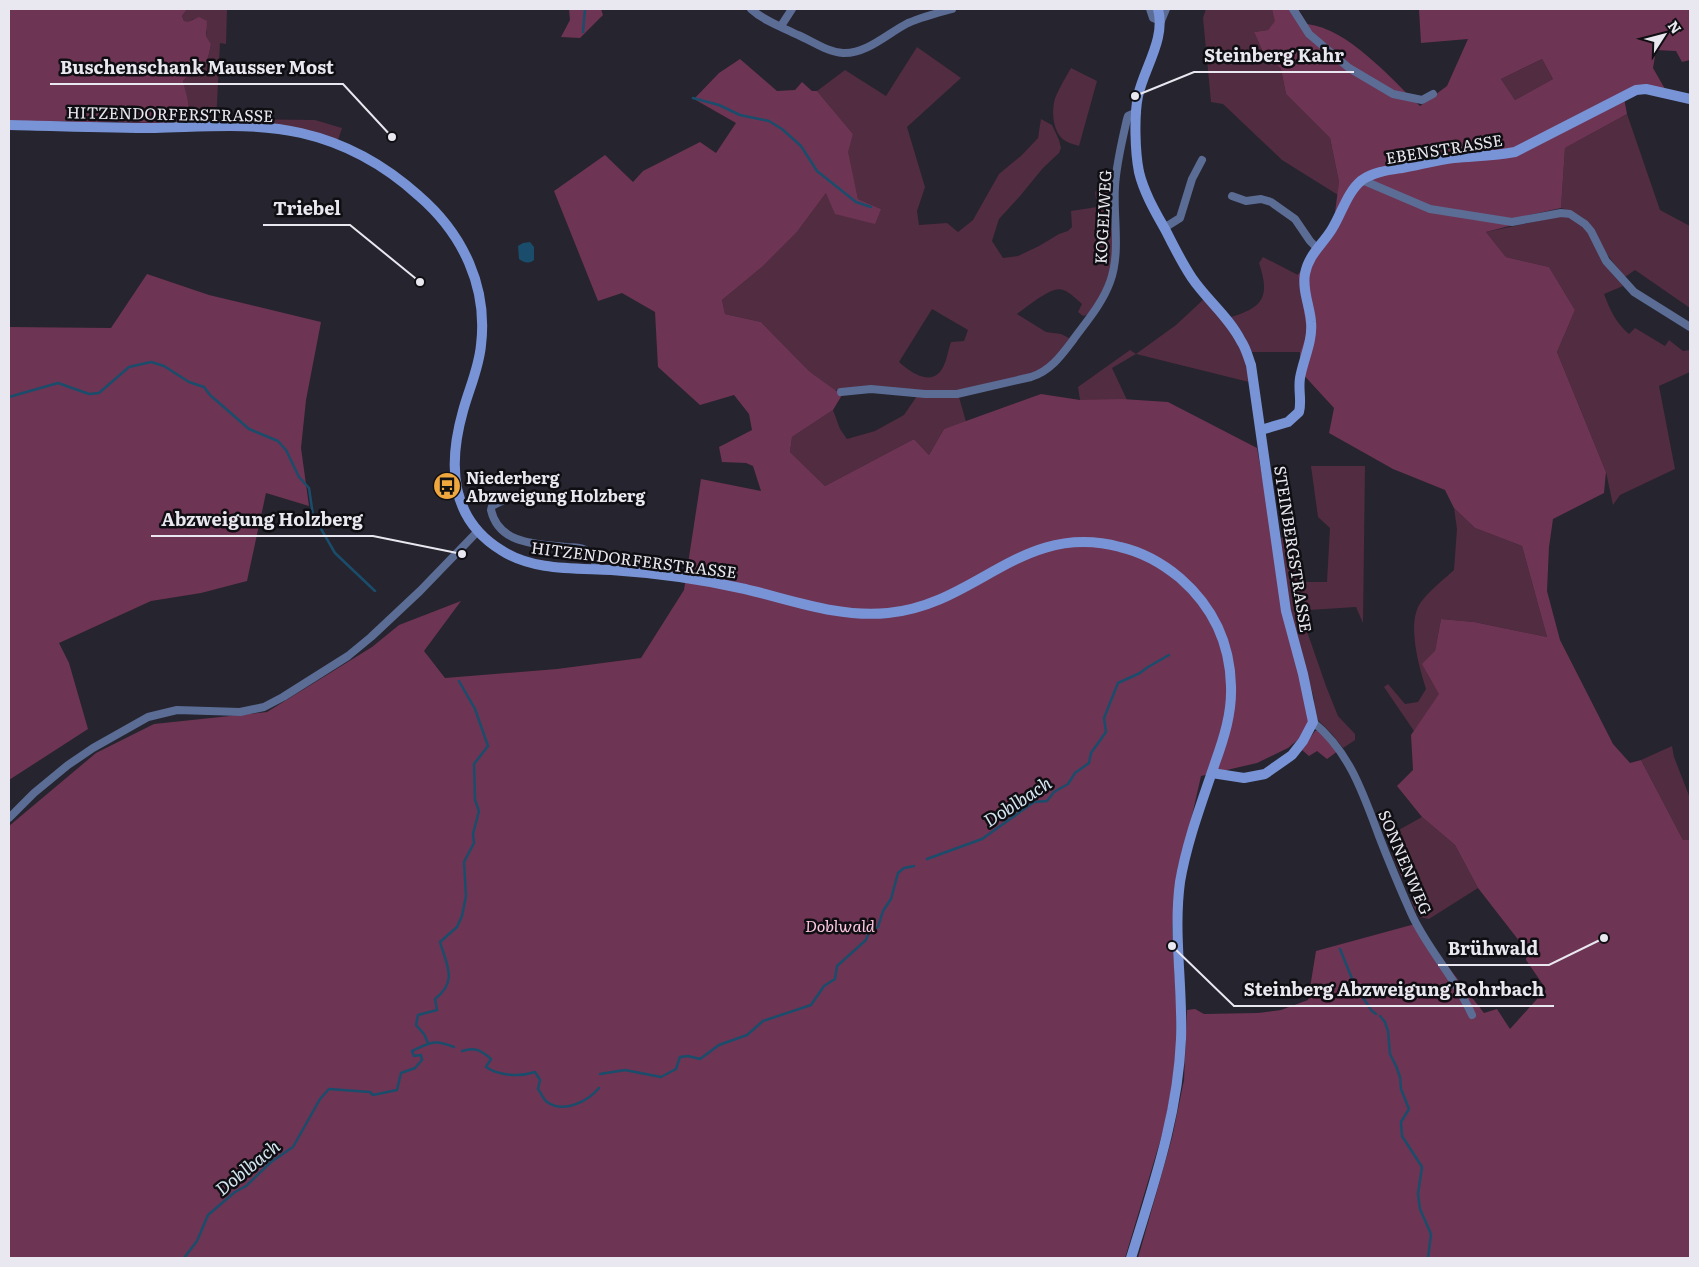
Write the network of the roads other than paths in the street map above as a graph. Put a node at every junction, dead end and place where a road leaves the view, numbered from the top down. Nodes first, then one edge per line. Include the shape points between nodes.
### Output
1 (751, 9) edge
2 (792, 9) edge
3 (952, 9) edge
4 (1150, 9) edge
5 (1158, 9) edge
6 (1166, 9) edge
7 (1293, 9) edge
8 (1161, 21) junction
9 (781, 26) junction
10 (1433, 94) dead end
11 (1690, 99) edge
12 (1136, 112) junction
13 (9, 125) edge
14 (1202, 160) dead end
15 (1362, 180) junction
16 (1232, 196) dead end
17 (1164, 228) junction
18 (1317, 248) junction
19 (1690, 327) edge
20 (842, 392) dead end
21 (1260, 430) junction
22 (502, 501) dead end
23 (478, 531) junction
24 (597, 569) junction
25 (1313, 722) junction
26 (1212, 773) junction
27 (9, 818) edge
28 (1472, 1014) dead end
29 (1131, 1258) edge

1 - 9 street
2 - 9 street
3 - 9 street via 914,20 872,45 848,53 829,50
4 - 8 street via 1153,18
5 - 8 main road
6 - 8 street
7 - 10 street via 1309,34 1349,68 1393,94 1422,100
8 - 12 main road, STEINBERGSTRASSE
11 - 15 main road, EBENSTRASSE via 1646,89 1636,90 1515,152 1409,166
12 - 17 main road, STEINBERGSTRASSE via 1139,172
12 - 20 street, KOGELWEG via 1127,119 1116,174 1116,251 1110,284 1052,365 1031,377 957,394 871,389
13 - 23 main road, HITZENDORFERSTRASSE via 245,126 295,132 330,141 357,153 420,196 459,241 480,296 481,345 454,454 461,503
14 - 17 street via 1192,179 1180,218
15 - 18 main road
15 - 19 street via 1430,209 1512,222 1570,214 1585,224 1606,261 1634,292
16 - 18 street via 1246,201 1261,199 1271,202 1295,219
17 - 21 main road, STEINBERGSTRASSE via 1192,278 1242,341 1251,365
18 - 21 main road via 1305,274 1304,291 1311,323 1300,381 1299,412 1288,422
21 - 25 main road, STEINBERGSTRASSE via 1286,612
22 - 24 street via 492,506 491,514 512,538 584,549 593,556
23 - 24 main road, HITZENDORFERSTRASSE via 503,551 527,562
23 - 27 street via 371,637 283,697 264,707 246,711 177,710 148,717 68,765
24 - 26 main road, HITZENDORFERSTRASSE via 683,578 750,590 832,611 878,614 911,610 934,602 1012,560 1043,548 1089,542 1128,549 1160,563 1185,583 1205,604 1222,637 1229,663 1231,700
25 - 26 main road via 1292,756 1265,774 1244,778
25 - 28 street, SONNENWEG via 1335,744 1356,778 1411,914
26 - 29 main road, HITZENDORFERSTRASSE via 1191,836 1178,902 1181,1040 1176,1094

